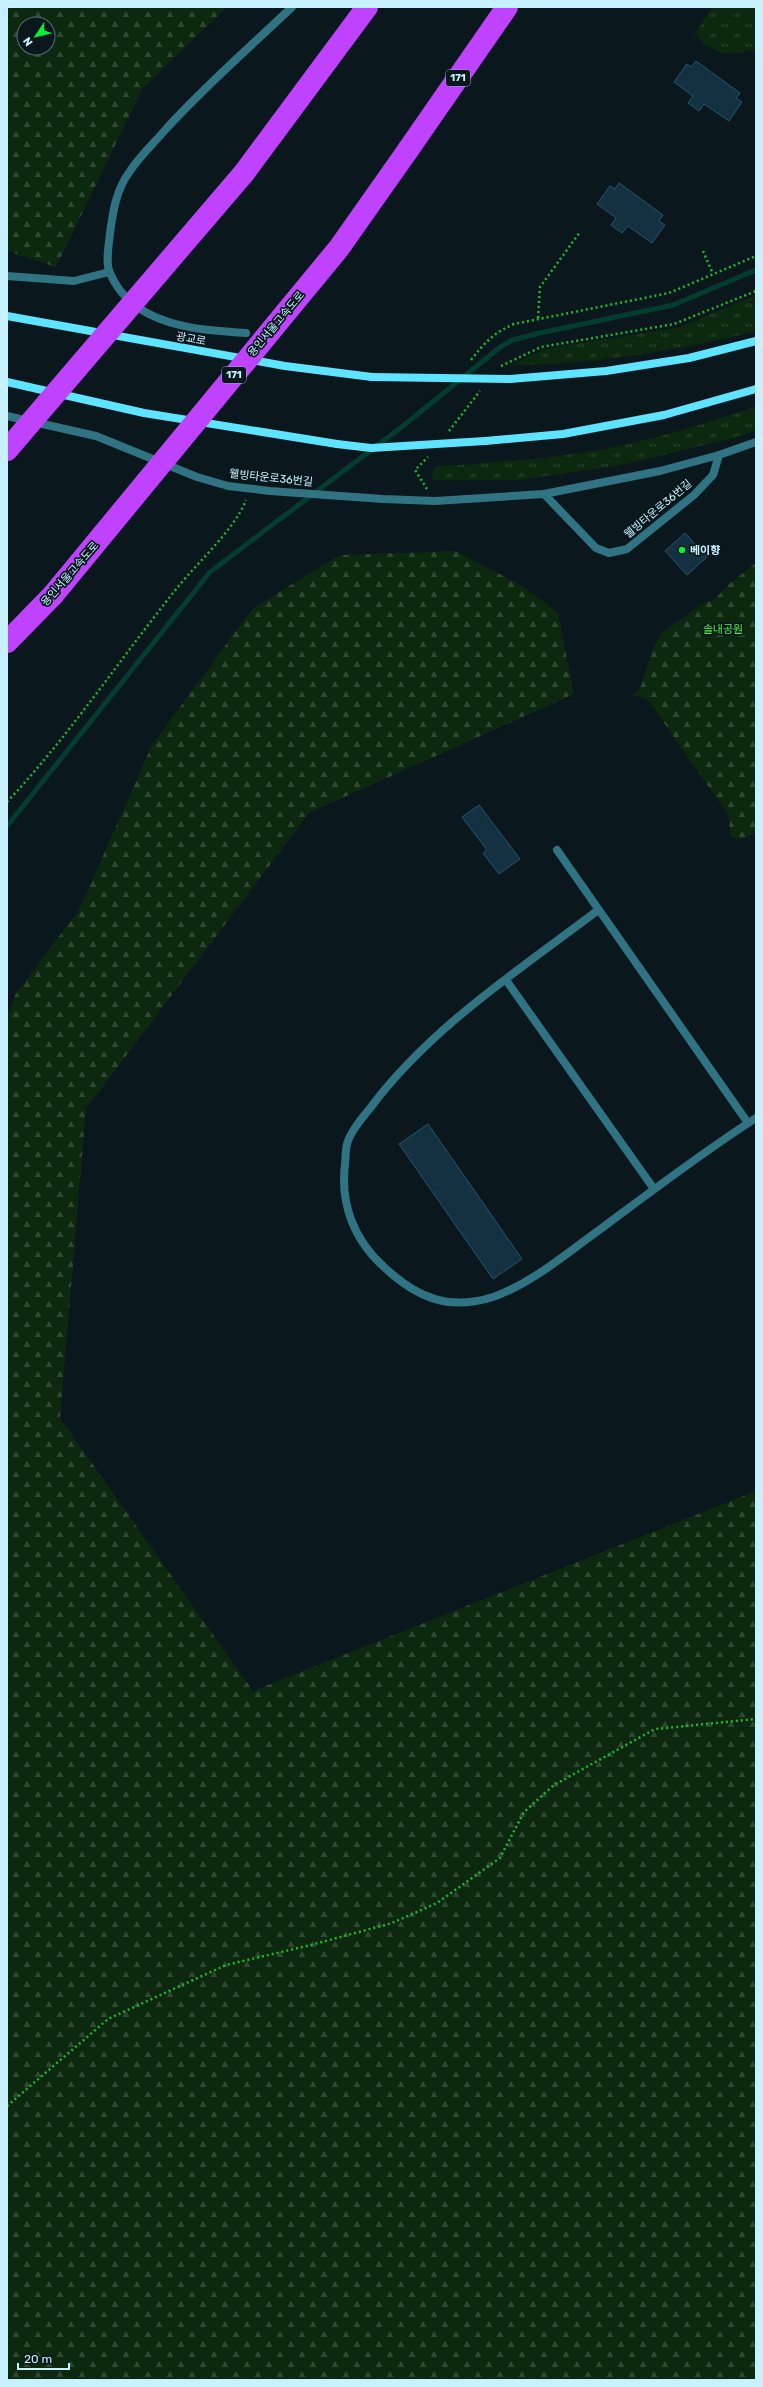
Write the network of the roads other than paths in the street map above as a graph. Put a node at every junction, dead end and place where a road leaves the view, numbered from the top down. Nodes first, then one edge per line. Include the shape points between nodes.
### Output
1 (292, 7) edge
2 (367, 7) edge
3 (507, 7) edge
4 (109, 272) junction
5 (7, 276) edge
6 (7, 316) edge
7 (246, 333) dead end
8 (756, 341) edge
9 (7, 382) edge
10 (756, 389) edge
11 (7, 416) edge
12 (756, 442) edge
13 (7, 450) edge
14 (719, 455) junction
15 (544, 494) junction
16 (7, 642) edge
17 (557, 850) dead end
18 (597, 911) junction
19 (506, 980) junction
20 (756, 1118) edge
21 (748, 1123) junction
22 (654, 1189) junction

1 - 4 street via 213,79 130,170 117,195 112,215
2 - 13 highway, bridge via 244,173
3 - 16 highway, 용인서울고속도로 / 171, bridge via 339,248 53,596
4 - 5 street via 74,281
4 - 7 street via 121,291 136,306 164,322 199,330
6 - 8 main road, 광교로, bridge via 286,366 372,377 510,378 606,371 690,358
9 - 10 main road, bridge via 144,413 372,448 563,434 664,415
11 - 15 street, 웰빙타운로36번길 via 96,436 198,477 228,486 383,499 435,500
12 - 14 street, 웰빙타운로36번길
14 - 15 street, 웰빙타운로36번길 via 660,471
14 - 15 street, 웰빙타운로36번길 via 713,475 694,494 627,549 609,553 596,548
17 - 18 street
18 - 19 street
18 - 21 street
19 - 22 street
19 - 22 street via 430,1042 384,1088 347,1142 343,1183 351,1222 368,1253 400,1282 441,1302 466,1303 494,1296 535,1276
20 - 21 street
21 - 22 street

